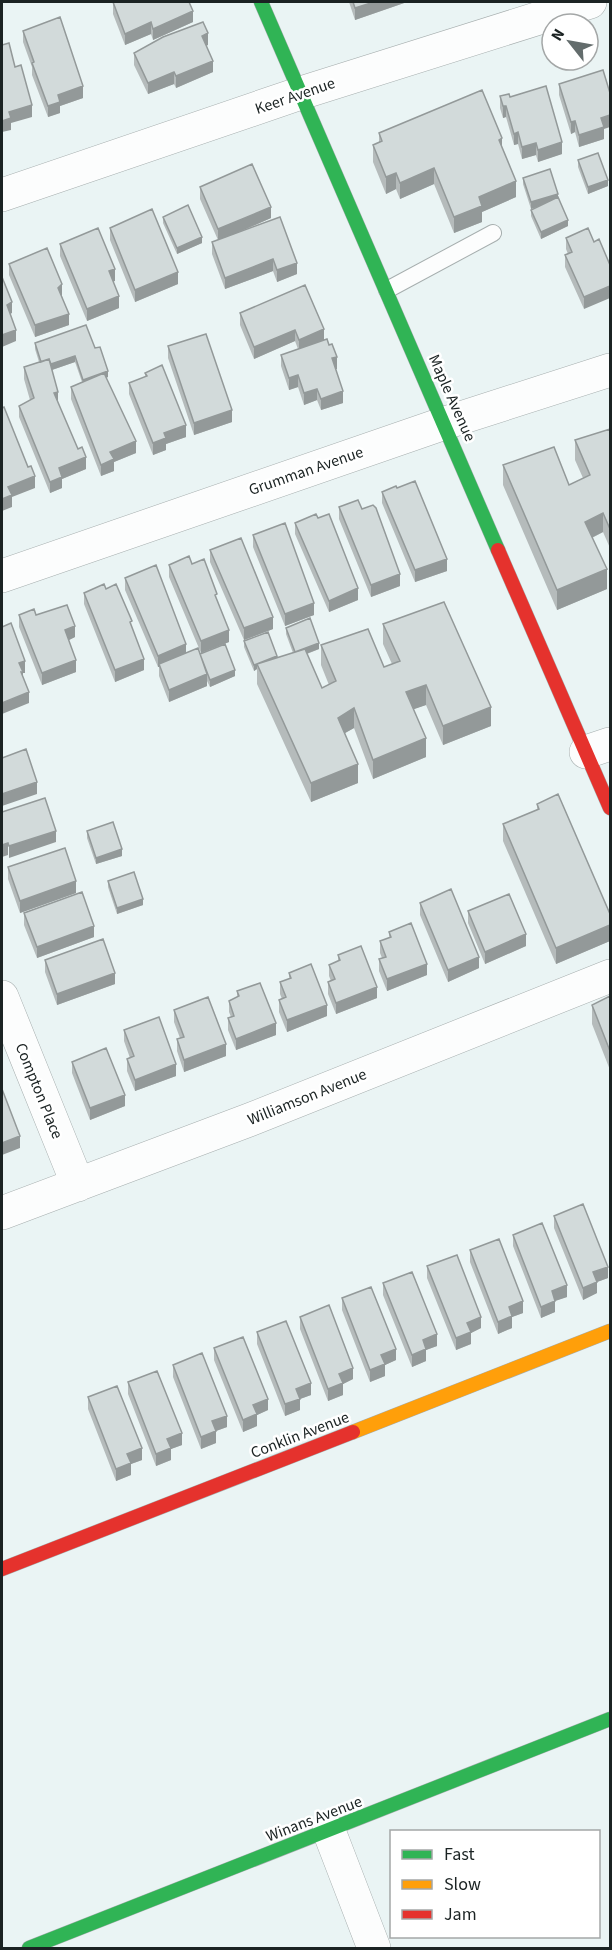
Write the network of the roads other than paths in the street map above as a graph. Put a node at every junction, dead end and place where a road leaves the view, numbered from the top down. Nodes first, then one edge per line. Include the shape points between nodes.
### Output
1 (261, 2) edge
2 (590, 2) edge
3 (301, 93) junction
4 (2, 195) edge
5 (493, 233) dead end
6 (387, 290) junction
7 (610, 370) edge
8 (445, 423) junction
9 (2, 576) edge
10 (598, 748) edge
11 (610, 808) edge
12 (610, 976) edge
13 (2, 998) edge
14 (78, 1185) junction
15 (2, 1213) edge
16 (610, 1331) edge
17 (2, 1569) edge
18 (610, 1719) edge
19 (329, 1831) junction
20 (29, 1948) edge
21 (374, 1948) edge

1 - 3 street, Maple Avenue
2 - 3 street, Keer Avenue
3 - 4 street, Keer Avenue
3 - 6 street, Maple Avenue
5 - 6 lane
6 - 8 street, Maple Avenue
7 - 8 street, Grumman Avenue
8 - 9 street, Grumman Avenue
8 - 10 street, Maple Avenue
10 - 11 street, Maple Avenue
12 - 14 street, Williamson Avenue
13 - 14 street, Compton Place
14 - 15 street, Williamson Avenue
16 - 17 street, Conklin Avenue
18 - 19 street, Winans Avenue
19 - 20 street, Winans Avenue
19 - 21 street

